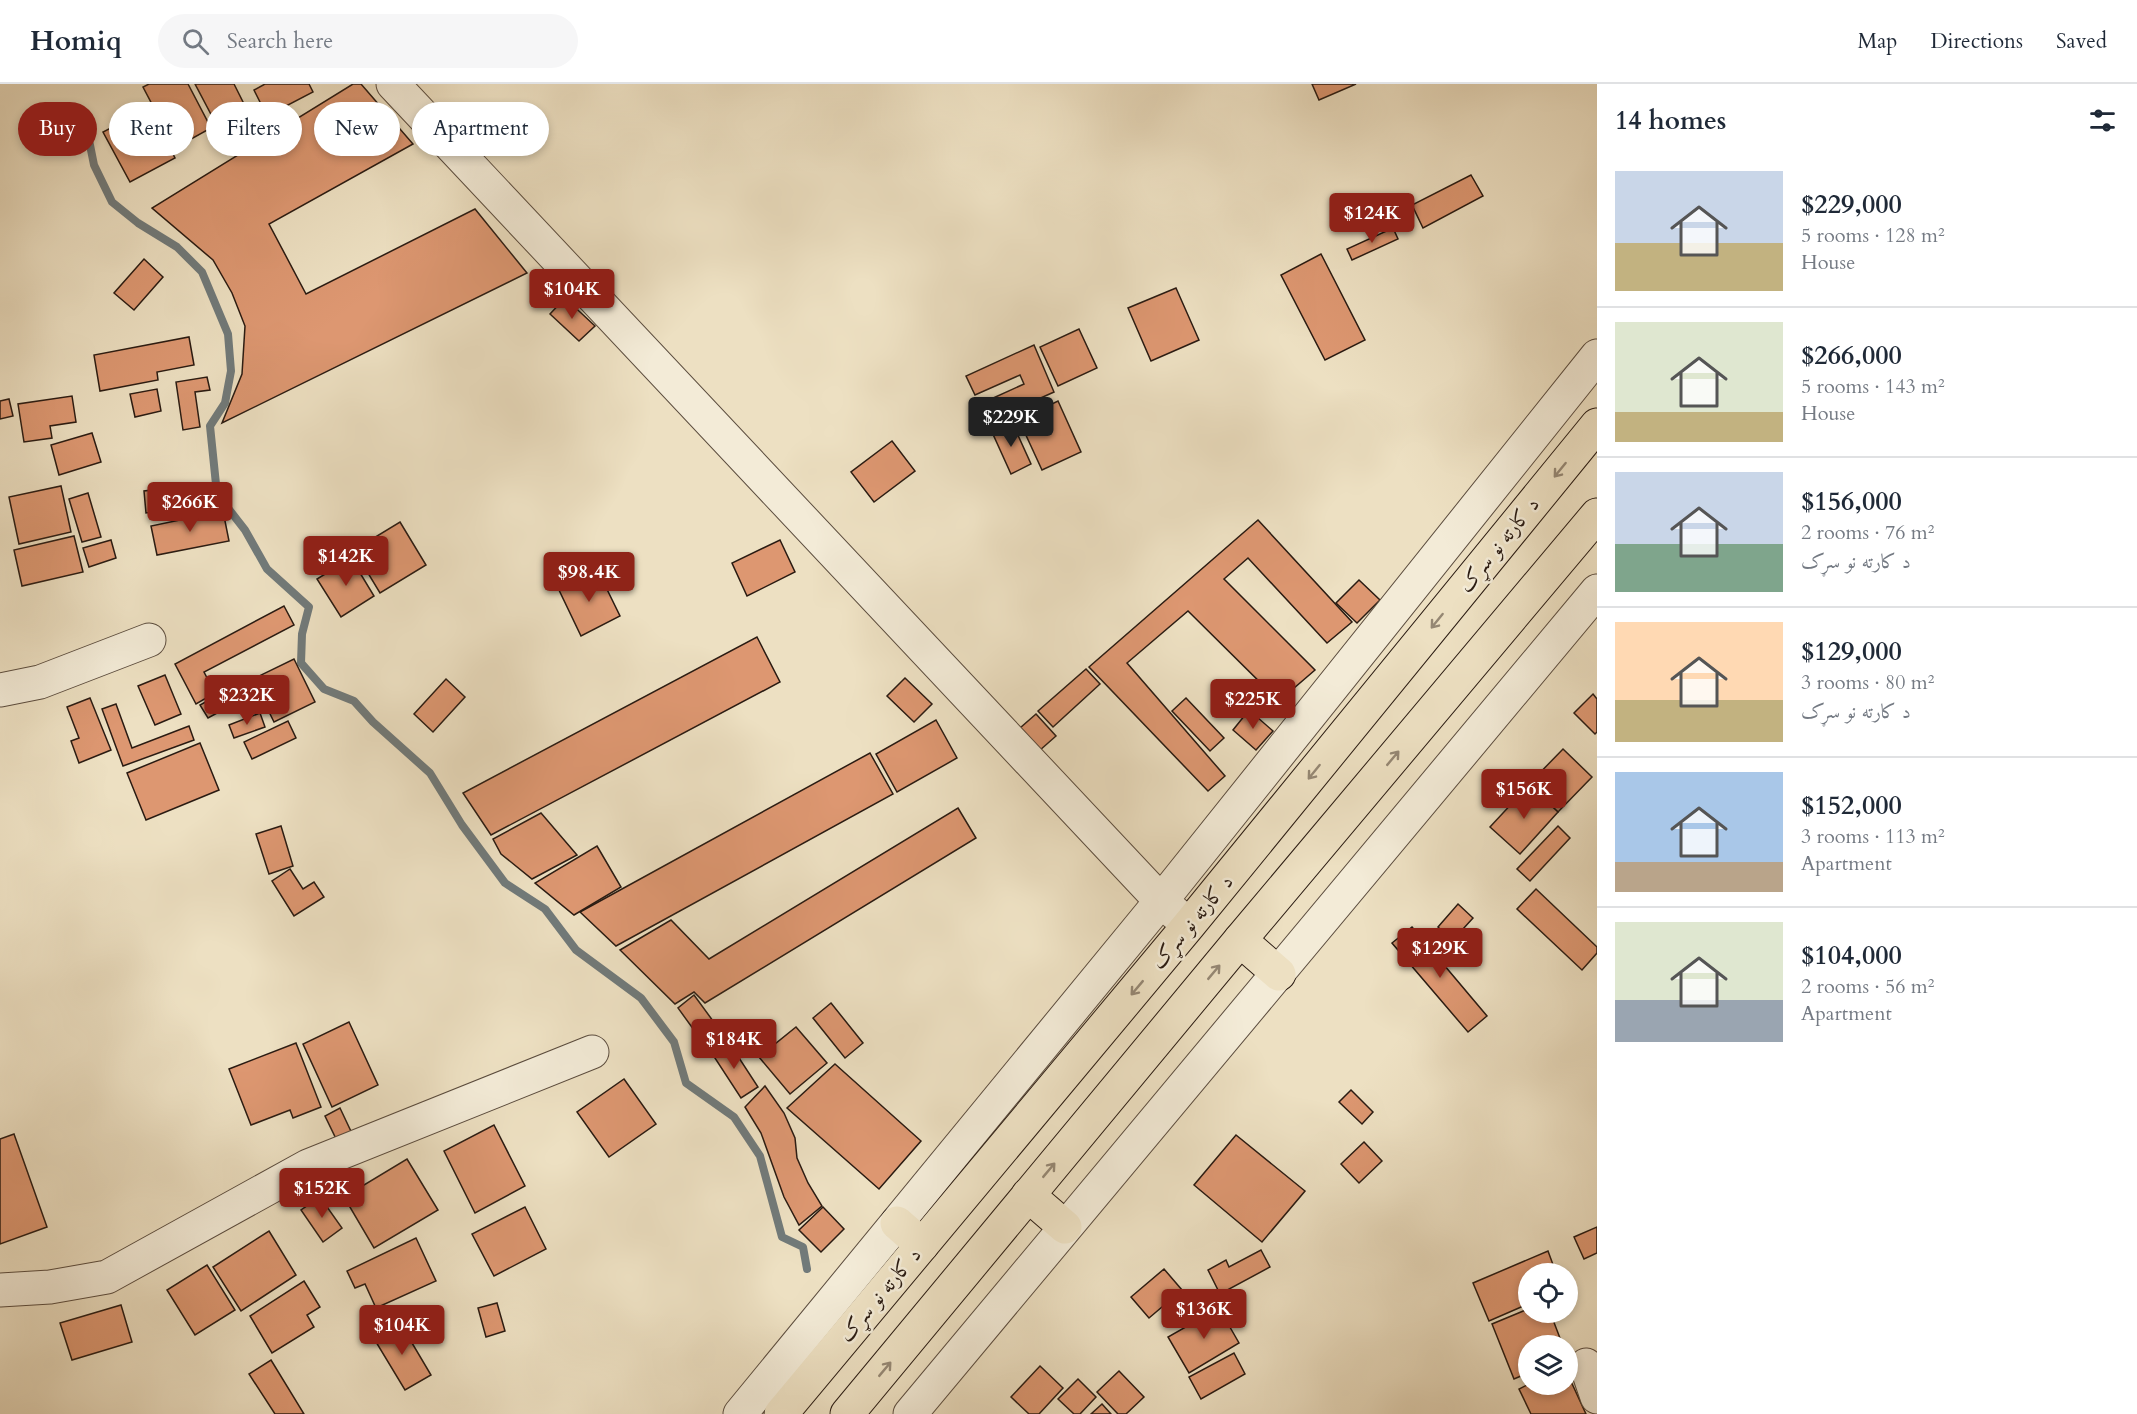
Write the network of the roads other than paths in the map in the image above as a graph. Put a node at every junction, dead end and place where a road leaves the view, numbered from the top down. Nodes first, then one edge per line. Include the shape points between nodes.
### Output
1 (393, 84) edge
2 (1597, 356) edge
3 (1597, 424) edge
4 (1597, 515) edge
5 (1597, 591) edge
6 (149, 640) dead end
7 (0, 690) edge
8 (1161, 901) junction
9 (1189, 925) junction
10 (1240, 940) junction
11 (1279, 974) junction
12 (592, 1052) dead end
13 (1028, 1195) junction
14 (897, 1223) junction
15 (1065, 1227) junction
16 (922, 1245) junction
17 (0, 1290) edge
18 (1586, 1365) dead end
19 (1597, 1396) edge
20 (921, 1410) edge
21 (740, 1414) edge
22 (781, 1414) edge
23 (847, 1414) edge

1 - 8 street
2 - 8 street
3 -> 9 highway, د کارته نو سړک
10 -> 4 highway
5 - 11 street
6 - 7 street via 40,682
8 - 9 street
8 - 14 street
9 -> 16 highway, د کارته نو سړک
10 - 11 highway
13 -> 10 highway
11 - 15 street
12 - 17 street via 308,1166 107,1277 50,1287
13 - 15 highway
23 -> 13 highway
14 - 16 highway
14 - 21 street
15 - 20 street
16 - 22 highway, د کارته نو سړک
18 - 19 street

